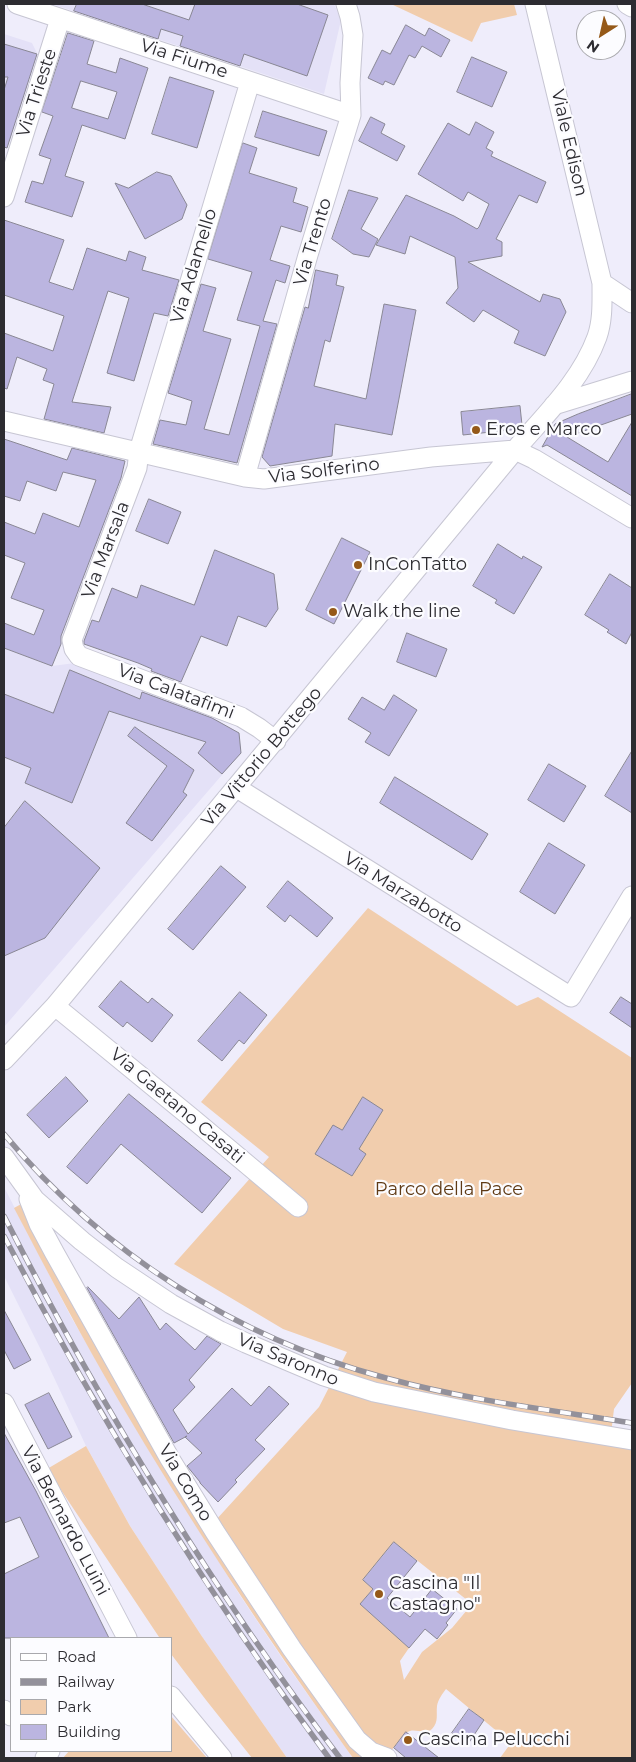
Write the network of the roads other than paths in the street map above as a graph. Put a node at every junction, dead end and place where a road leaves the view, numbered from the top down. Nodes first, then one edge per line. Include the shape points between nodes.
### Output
1 (17, 4) edge
2 (346, 4) edge
3 (535, 4) edge
4 (627, 4) edge
5 (632, 7) edge
6 (60, 18) junction
7 (250, 82) junction
8 (351, 115) junction
9 (4, 197) edge
10 (602, 283) junction
11 (632, 303) edge
12 (632, 381) edge
13 (554, 405) junction
14 (4, 421) edge
15 (515, 450) junction
16 (138, 451) junction
17 (245, 477) junction
18 (632, 518) edge
19 (74, 649) joint
20 (276, 741) junction
21 (237, 788) junction
22 (632, 896) edge
23 (55, 1006) junction
24 (4, 1060) edge
25 (4, 1156) edge
26 (20, 1180) junction
27 (298, 1207) dead end
28 (4, 1403) edge
29 (632, 1440) edge
30 (126, 1637) edge
31 (172, 1697) edge
32 (222, 1758) edge
33 (387, 1758) edge

1 - 6 street, Via Fiume
2 - 8 street, Via Trento via 353,35
3 - 10 street, Viale Edison
4 - 5 street
6 - 7 street, Via Fiume
6 - 9 street, Via Trieste
7 - 8 street, Via Fiume
7 - 16 street, Via Adamello
8 - 17 street, Via Trento
10 - 11 street
10 - 13 street, Viale Edison via 597,336 581,369
12 - 13 street
13 - 15 street, Via Vittorio Bottego
14 - 16 street, Via Solferino
15 - 17 street, Via Solferino via 431,456 264,480
15 - 18 street, Via Solferino via 534,458
15 - 20 street, Via Vittorio Bottego
16 - 17 street, Via Solferino
16 - 19 street, Via Marsala via 136,468 72,640
19 - 20 street, Via Calatafimi via 79,656 241,717
20 - 21 street, Via Vittorio Bottego
21 - 22 street, Via Marzabotto via 570,997
21 - 23 street, Via Vittorio Bottego
23 - 24 street, Via Vittorio Bottego
23 - 27 street, Via Gaetano Casati
25 - 26 street, Via Saronno
26 - 29 street, Via Saronno via 57,1221 151,1292 220,1331 297,1365 351,1386 395,1397
26 - 33 street, Via Como via 54,1252 170,1459 215,1532 302,1664 357,1740 371,1752
28 - 30 street, Via Bernardo Luini
31 - 32 street

